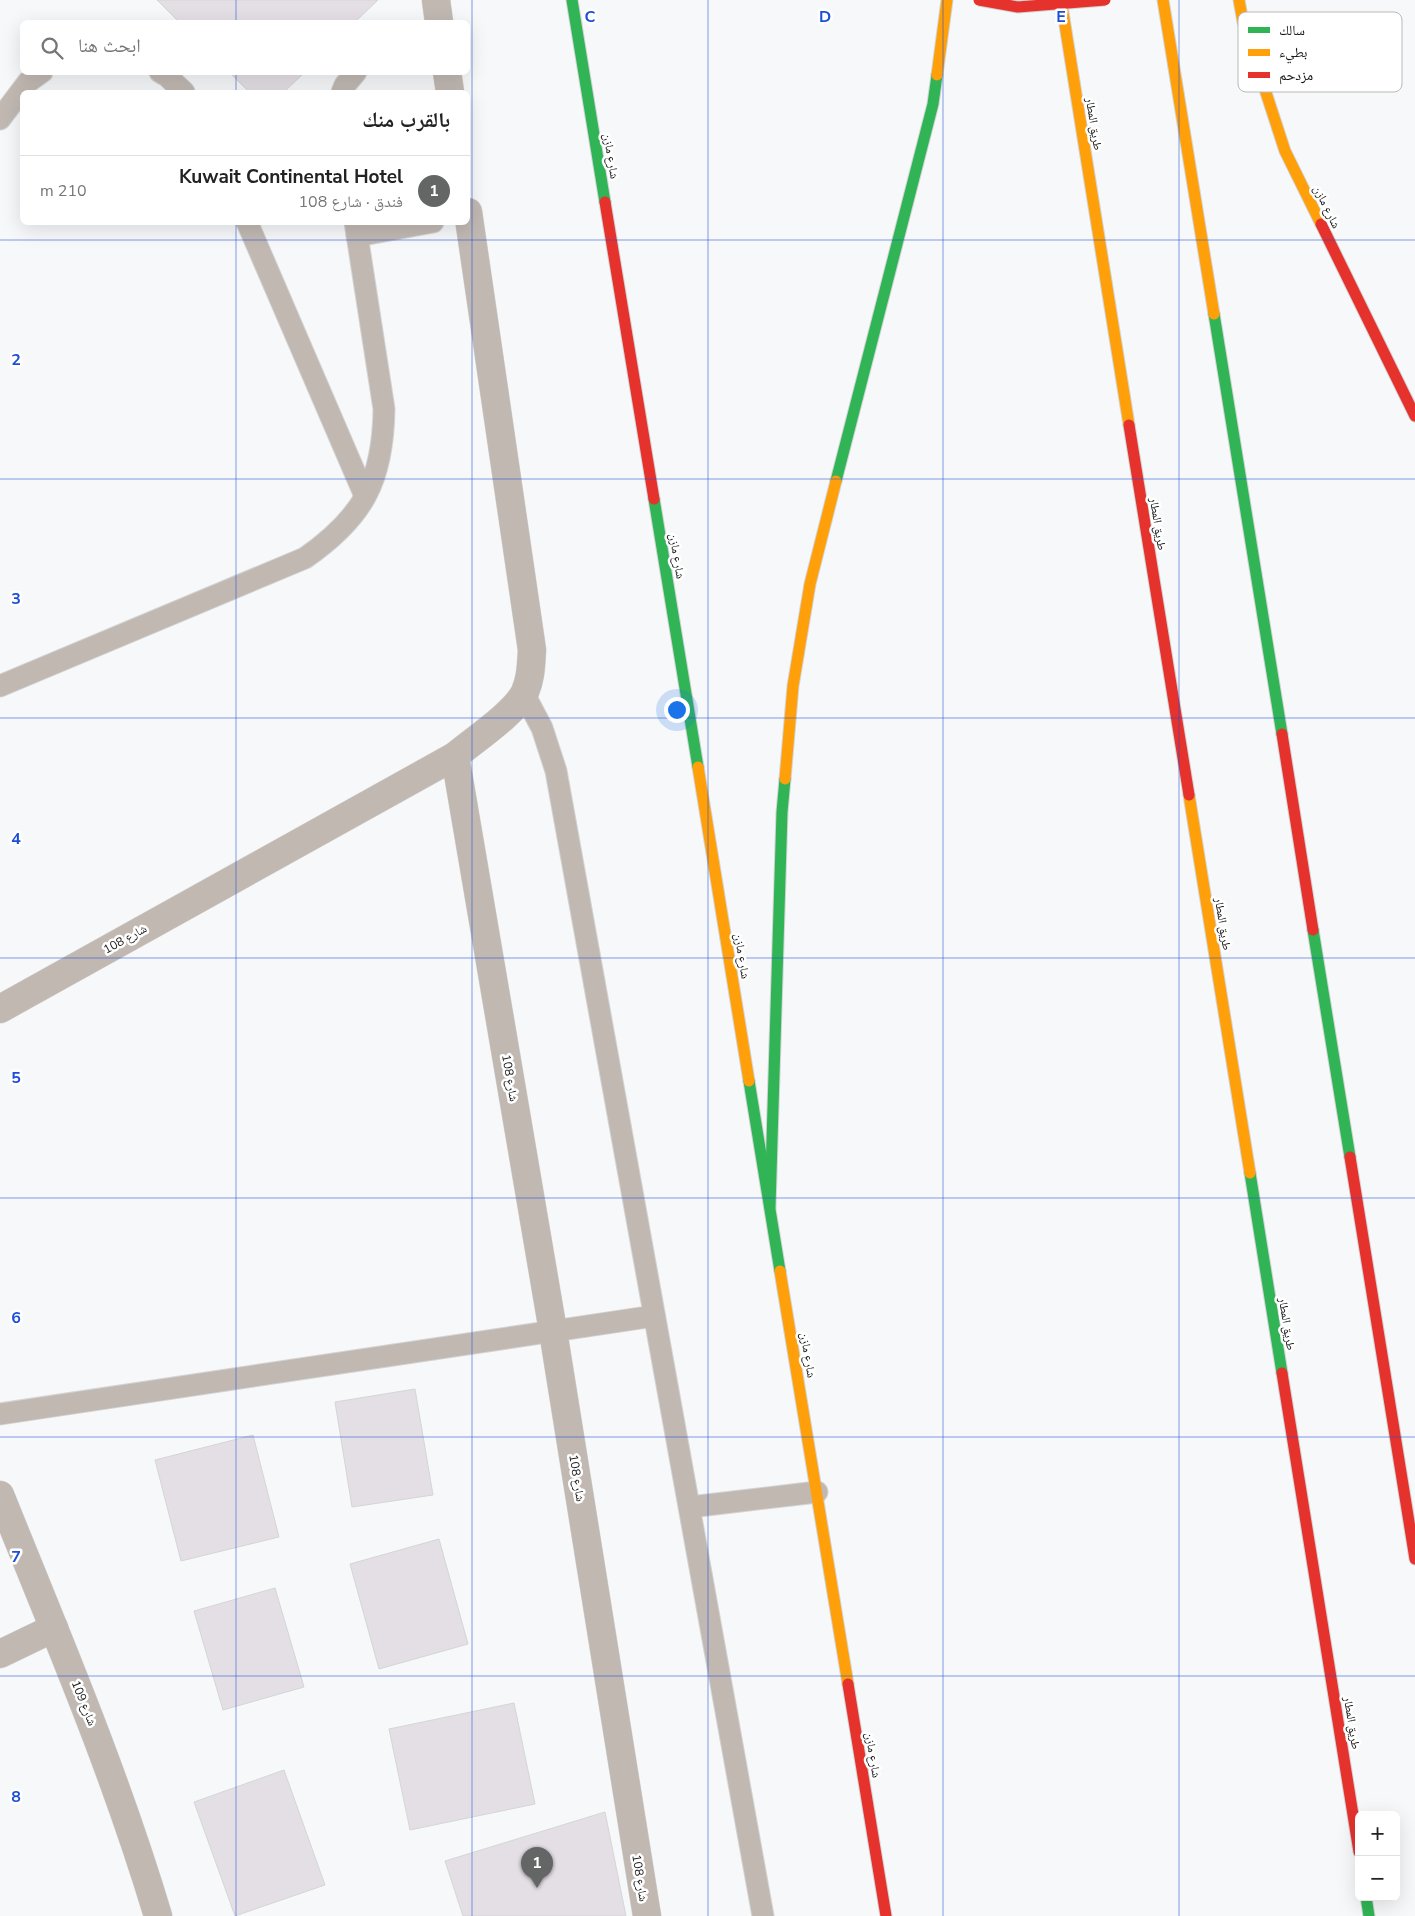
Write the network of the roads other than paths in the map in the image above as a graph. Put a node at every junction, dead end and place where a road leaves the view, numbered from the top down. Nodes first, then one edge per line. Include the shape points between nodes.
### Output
1 (436, 0) edge
2 (947, 0) edge
3 (979, 0) edge
4 (1061, 0) edge
5 (1105, 0) edge
6 (1163, 0) edge
7 (571, 1) edge
8 (439, 20) edge
9 (38, 75) edge
10 (165, 75) edge
11 (353, 75) edge
12 (447, 75) edge
13 (22, 90) edge
14 (182, 90) edge
15 (343, 90) edge
16 (450, 90) edge
17 (1266, 92) edge
18 (20, 93) edge
19 (0, 119) edge
20 (248, 225) edge
21 (400, 225) edge
22 (469, 225) edge
23 (356, 229) edge
24 (1415, 416) edge
25 (366, 496) junction
26 (0, 686) edge
27 (524, 694) junction
28 (455, 756) junction
29 (0, 1009) edge
30 (770, 1207) junction
31 (654, 1316) junction
32 (553, 1331) junction
33 (0, 1414) edge
34 (817, 1492) junction
35 (0, 1494) edge
36 (690, 1507) junction
37 (1415, 1559) edge
38 (54, 1628) junction
39 (0, 1654) edge
40 (1355, 1827) edge
41 (1367, 1901) edge
42 (158, 1916) edge
43 (646, 1916) edge
44 (763, 1916) edge
45 (886, 1916) edge
46 (1369, 1916) edge

1 - 8 street
2 - 30 main road via 933,104 810,584 793,686 782,812
3 - 5 main road, bridge via 1018,7
4 - 40 main road, طريق المطار
6 - 37 main road
7 - 30 main road, شارع مازن
9 - 13 lane
10 - 14 lane
11 - 15 lane
12 - 16 street
17 - 24 main road, شارع مازن via 1285,151
18 - 19 lane
20 - 25 lane
21 - 23 lane
22 - 27 street via 532,650 531,673
23 - 25 lane via 384,408 384,439 378,468
25 - 26 lane via 350,521 305,558
27 - 28 street via 511,711
27 - 31 lane via 542,728 556,771
28 - 29 street, شارع 108
28 - 32 street, شارع 108
30 - 34 main road, شارع مازن
31 - 32 lane
31 - 36 lane
32 - 33 lane
32 - 43 street, شارع 108
34 - 36 lane
34 - 45 main road, شارع مازن
35 - 38 street, شارع 109
36 - 44 lane
38 - 39 street
38 - 42 street, شارع 109 via 102,1749
41 - 46 main road

